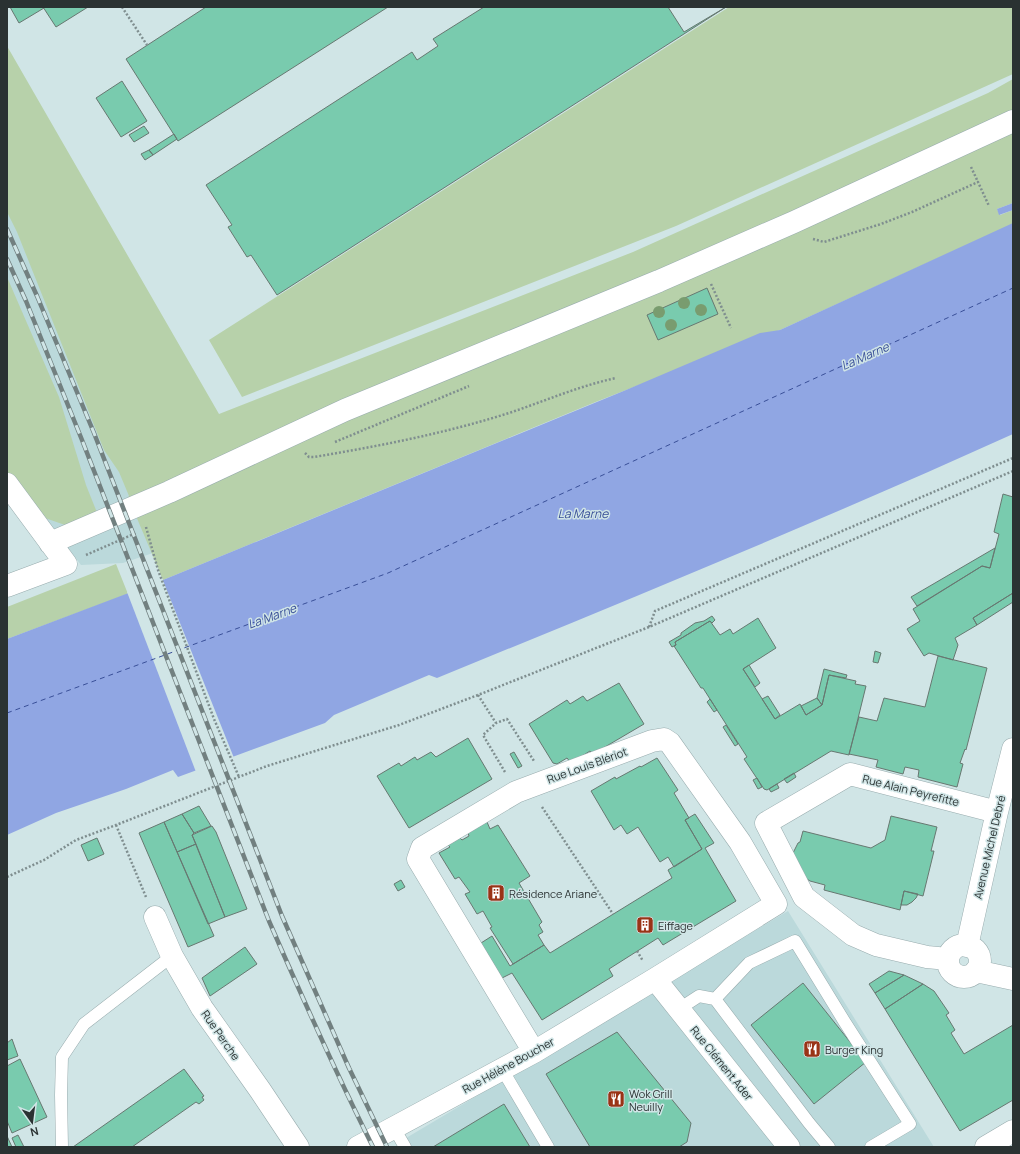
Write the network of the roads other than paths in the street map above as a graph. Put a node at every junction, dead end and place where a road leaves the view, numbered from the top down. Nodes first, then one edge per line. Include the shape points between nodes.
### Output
1 (1013, 120) edge
2 (7, 484) edge
3 (50, 543) junction
4 (7, 586) edge
5 (1013, 750) edge
6 (997, 812) junction
7 (155, 917) road end
8 (967, 946) junction
9 (172, 956) junction
10 (948, 959) junction
11 (976, 971) junction
12 (655, 980) junction
13 (1013, 980) edge
14 (714, 999) junction
15 (679, 1009) junction
16 (534, 1052) junction
17 (502, 1069) junction
18 (394, 1128) junction
19 (1013, 1131) edge
20 (62, 1147) edge
21 (298, 1147) edge
22 (358, 1147) edge
23 (405, 1147) edge
24 (548, 1147) edge
25 (789, 1147) edge
26 (829, 1147) edge
27 (871, 1147) edge
28 (986, 1147) edge

1 - 3 street via 794,222 659,281 345,410 169,492
2 - 3 street
3 - 4 street via 66,564
5 - 6 street, Avenue Michel Debré
6 - 8 street, Avenue Michel Debré
6 - 10 street, Rue Alain Peyrefitte via 850,774 766,823 804,897 853,935 876,946
7 - 9 street, Rue Perche
8 - 10 street via 957,947
8 - 11 street via 976,951 978,956 979,966
9 - 20 lane via 84,1024 62,1057
9 - 21 street, Rue Perche via 202,1008
10 - 11 street via 950,969 958,976 968,976
11 - 13 street
12 - 15 street, Rue Clément Ader
12 - 16 street, Rue Hélène Boucher
12 - 16 street, Rue Louis Blériot via 776,904 740,842 670,743 664,739 652,741 530,786 422,848 418,859
14 - 15 lane via 699,996
14 - 26 lane
14 - 27 lane via 750,963 795,941 910,1124
15 - 25 street, Rue Clément Ader
16 - 17 street, Rue Hélène Boucher
17 - 18 street, Rue Hélène Boucher
17 - 24 lane
18 - 22 street, Rue Hélène Boucher
18 - 23 lane
19 - 28 street

